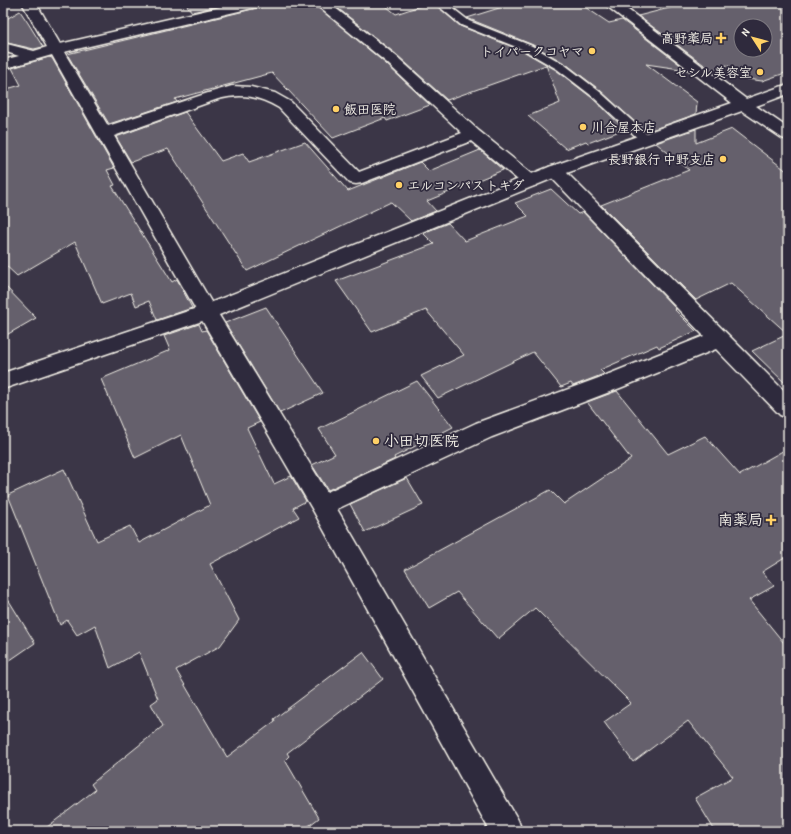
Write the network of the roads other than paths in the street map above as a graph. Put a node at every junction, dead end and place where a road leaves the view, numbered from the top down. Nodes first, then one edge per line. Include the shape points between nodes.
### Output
1 (29, 3) edge
2 (256, 3) edge
3 (321, 3) edge
4 (440, 3) edge
5 (610, 3) edge
6 (3, 47) edge
7 (47, 53) junction
8 (3, 65) edge
9 (788, 89) edge
10 (744, 105) junction
11 (105, 133) junction
12 (473, 134) junction
13 (788, 135) edge
14 (646, 139) junction
15 (555, 171) junction
16 (530, 181) junction
17 (208, 312) junction
18 (718, 339) junction
19 (3, 381) edge
20 (788, 409) edge
21 (322, 505) junction
22 (507, 831) edge

1 - 7 street
2 - 7 street
3 - 12 street via 391,59
4 - 14 lane via 465,23 528,48 561,67 596,94
5 - 10 street
6 - 7 street
7 - 8 street
7 - 11 street
9 - 10 street
10 - 13 street
10 - 14 street
11 - 12 street via 213,96 251,92 270,96 285,105 356,180
11 - 17 street
12 - 16 street
14 - 15 street
15 - 16 street
15 - 18 street
16 - 17 street
17 - 19 street
17 - 21 street
18 - 20 street
18 - 21 street via 484,430
21 - 22 street

